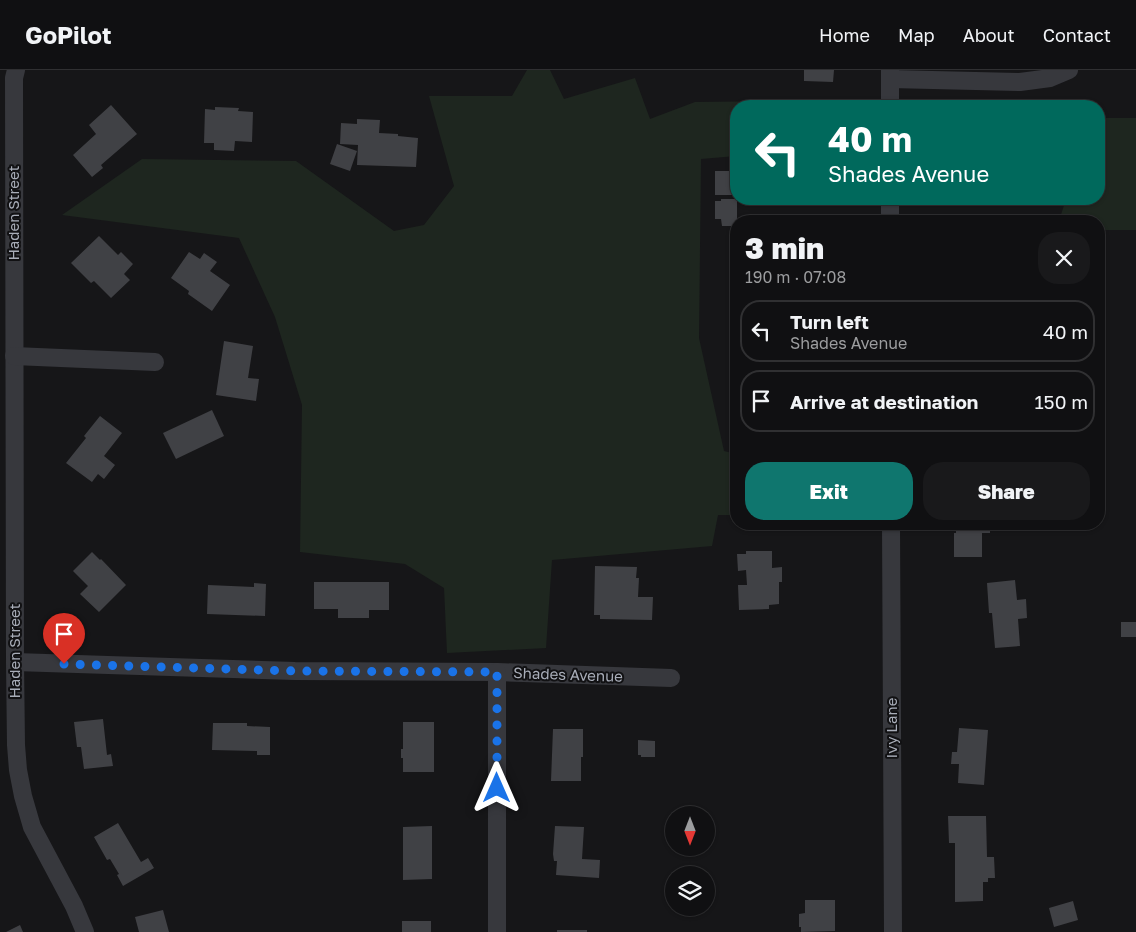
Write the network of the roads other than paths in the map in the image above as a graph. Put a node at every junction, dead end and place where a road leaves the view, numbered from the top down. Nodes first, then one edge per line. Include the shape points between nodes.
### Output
1 (16, 70) edge
2 (1069, 70) edge
3 (890, 74) edge
4 (890, 100) edge
5 (14, 356) junction
6 (155, 362) dead end
7 (891, 530) edge
8 (15, 662) junction
9 (497, 672) junction
10 (671, 678) dead end
11 (85, 932) edge
12 (497, 932) edge
13 (893, 932) edge

1 - 5 street, Haden Street
2 - 3 street via 1050,78 1020,82
3 - 4 street
5 - 6 street
5 - 8 street, Haden Street
7 - 13 street, Ivy Lane
8 - 9 street, Shades Avenue via 295,671
8 - 11 street, Haden Street via 16,745 23,796 32,827
9 - 10 street, Shades Avenue
9 - 12 street

